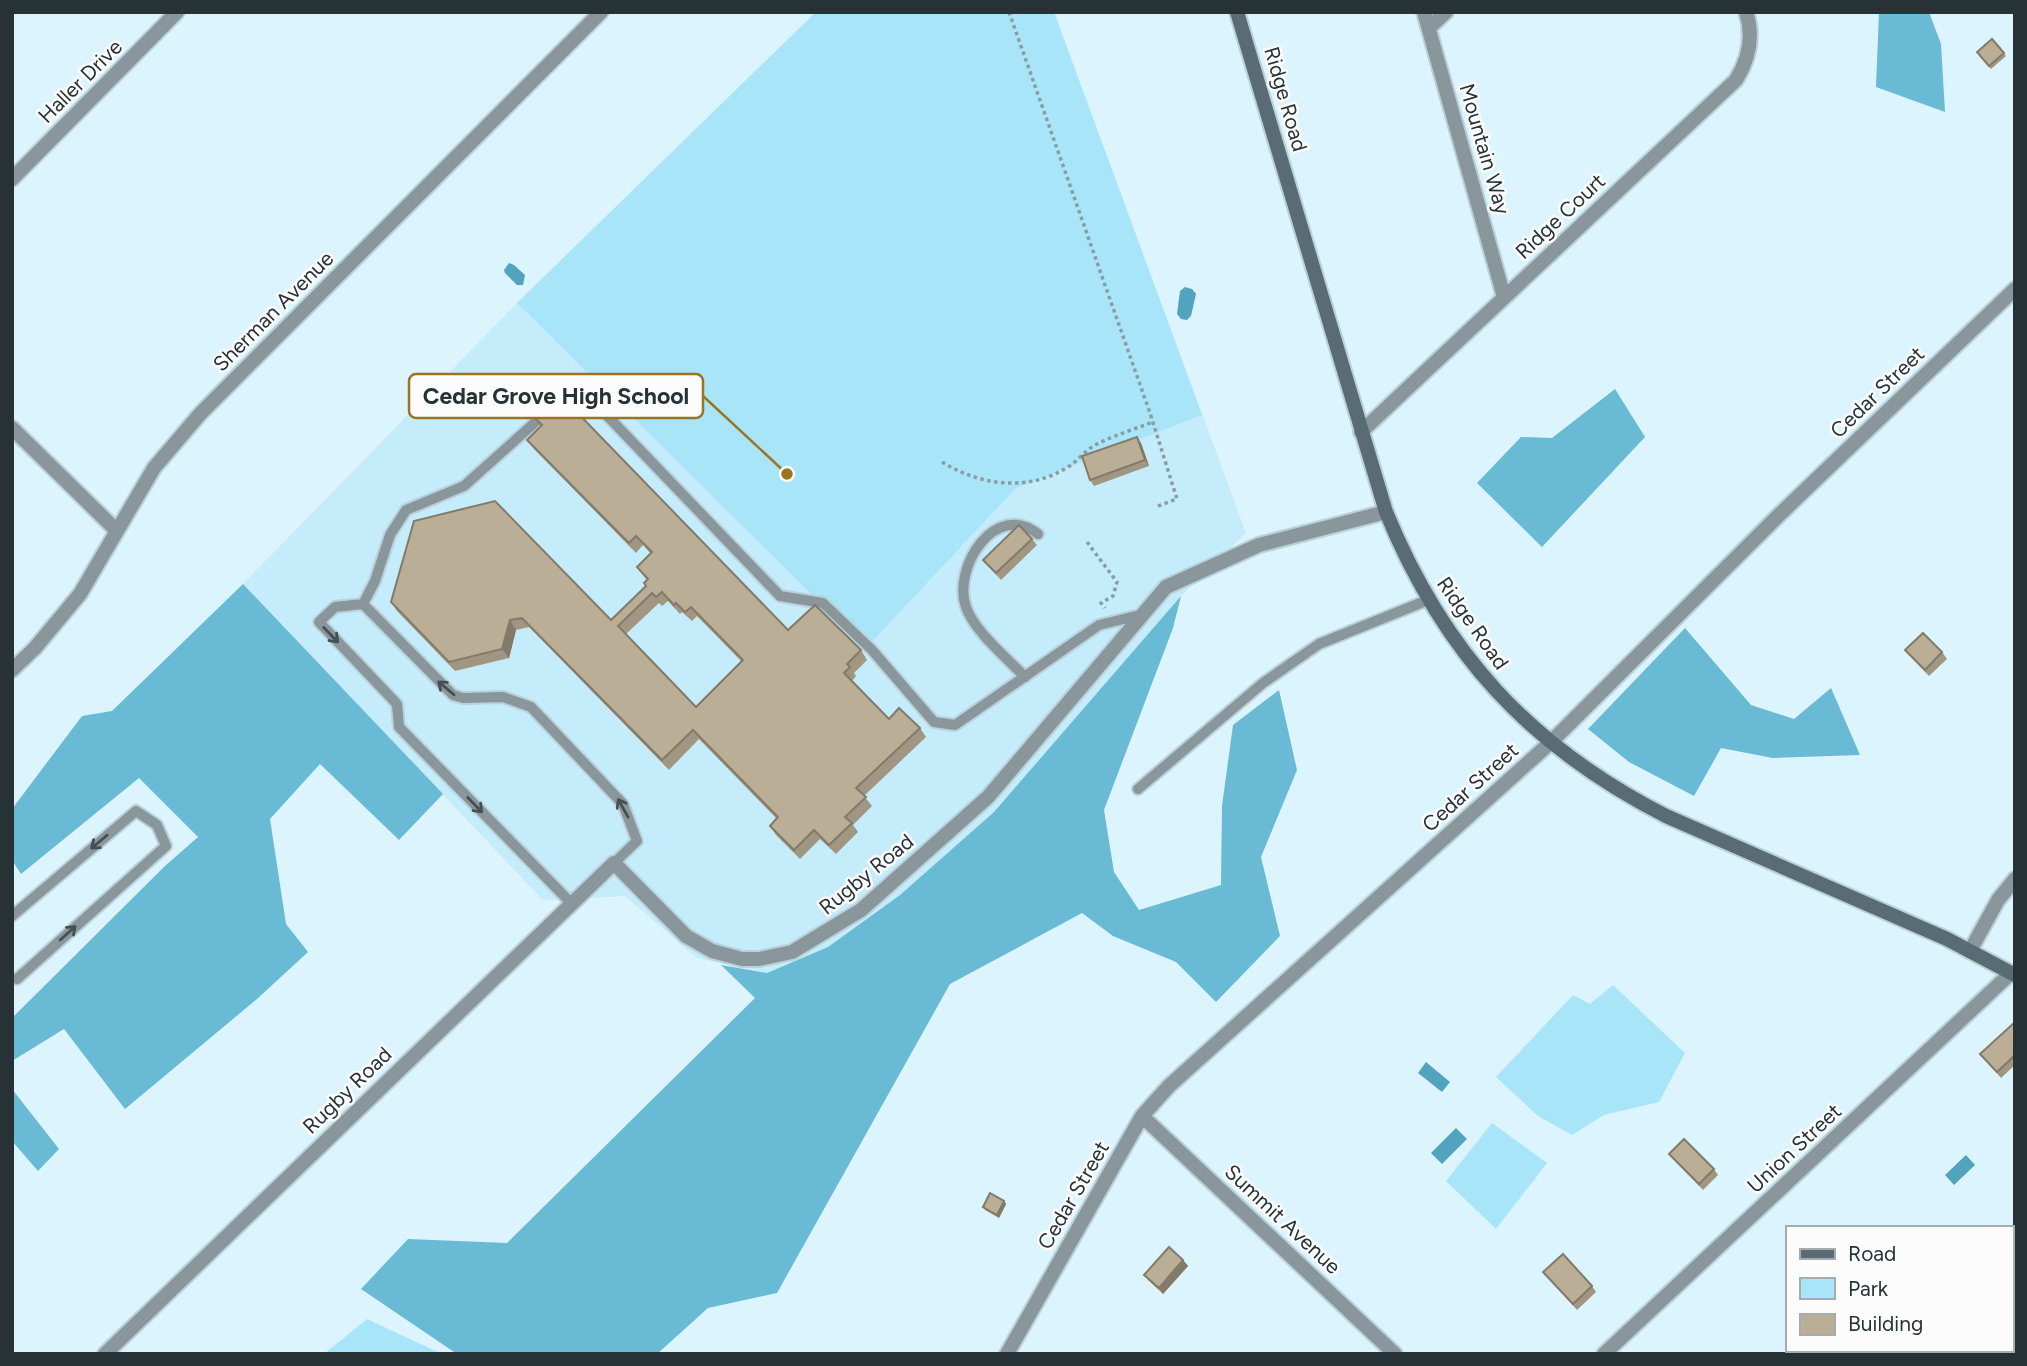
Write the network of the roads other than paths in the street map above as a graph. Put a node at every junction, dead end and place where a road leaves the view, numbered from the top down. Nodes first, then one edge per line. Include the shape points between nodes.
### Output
1 (177, 12) edge
2 (601, 12) edge
3 (1237, 12) edge
4 (1424, 12) edge
5 (1446, 12) edge
6 (1746, 12) edge
7 (1429, 27) junction
8 (12, 179) edge
9 (2015, 289) edge
10 (1504, 297) junction
11 (12, 428) edge
12 (1361, 432) junction
13 (1385, 512) junction
14 (116, 530) junction
15 (1038, 534) dead end
16 (1428, 600) junction
17 (363, 604) junction
18 (1144, 614) junction
19 (12, 670) edge
20 (1025, 677) junction
21 (1550, 743) junction
22 (1138, 789) dead end
23 (614, 863) junction
24 (2015, 879) edge
25 (571, 903) junction
26 (12, 916) edge
27 (1970, 951) junction
28 (2013, 974) edge
29 (14, 979) edge
30 (1142, 1116) junction
31 (105, 1354) edge
32 (1007, 1354) edge
33 (1395, 1354) edge
34 (1604, 1354) edge

1 - 8 street, Haller Drive
2 - 14 street, Sherman Avenue via 200,414 154,468
3 - 12 main road, Ridge Road
4 - 7 street, Mountain Way
5 - 7 street
6 - 10 street, Ridge Court via 1749,51 1736,80
7 - 10 street, Mountain Way
9 - 21 street, Cedar Street
10 - 12 street, Ridge Court
11 - 14 street
12 - 13 main road, Ridge Road
13 - 16 main road, Ridge Road
13 - 18 street, Rugby Road via 1259,545 1166,587
14 - 19 street, Sherman Avenue via 80,594
15 - 20 lane via 1016,523 1002,527 976,548 962,578 962,595 971,620
16 - 21 main road, Ridge Road via 1483,677
16 - 22 lane via 1320,644 1263,684
17 - 20 lane via 390,535 406,510 464,486 559,401 579,394 594,402 780,596 823,603 872,650 934,722 955,725
23 -> 17 lane via 637,841 624,804 531,707 503,697 453,695
17 -> 25 lane via 335,607 319,622 397,704 399,727
18 - 20 lane via 1099,625
18 - 23 street, Rugby Road via 988,797 861,910 792,952 742,959 705,948 685,936
21 - 27 main road, Ridge Road via 1606,783 1666,816
21 - 30 street, Cedar Street via 1169,1086
23 - 25 street, Rugby Road
24 - 27 street
25 - 31 street, Rugby Road
29 -> 26 lane via 166,846 158,825 136,811
27 - 28 main road, Ridge Road
28 - 34 street, Union Street
30 - 32 street, Cedar Street
30 - 33 street, Summit Avenue

